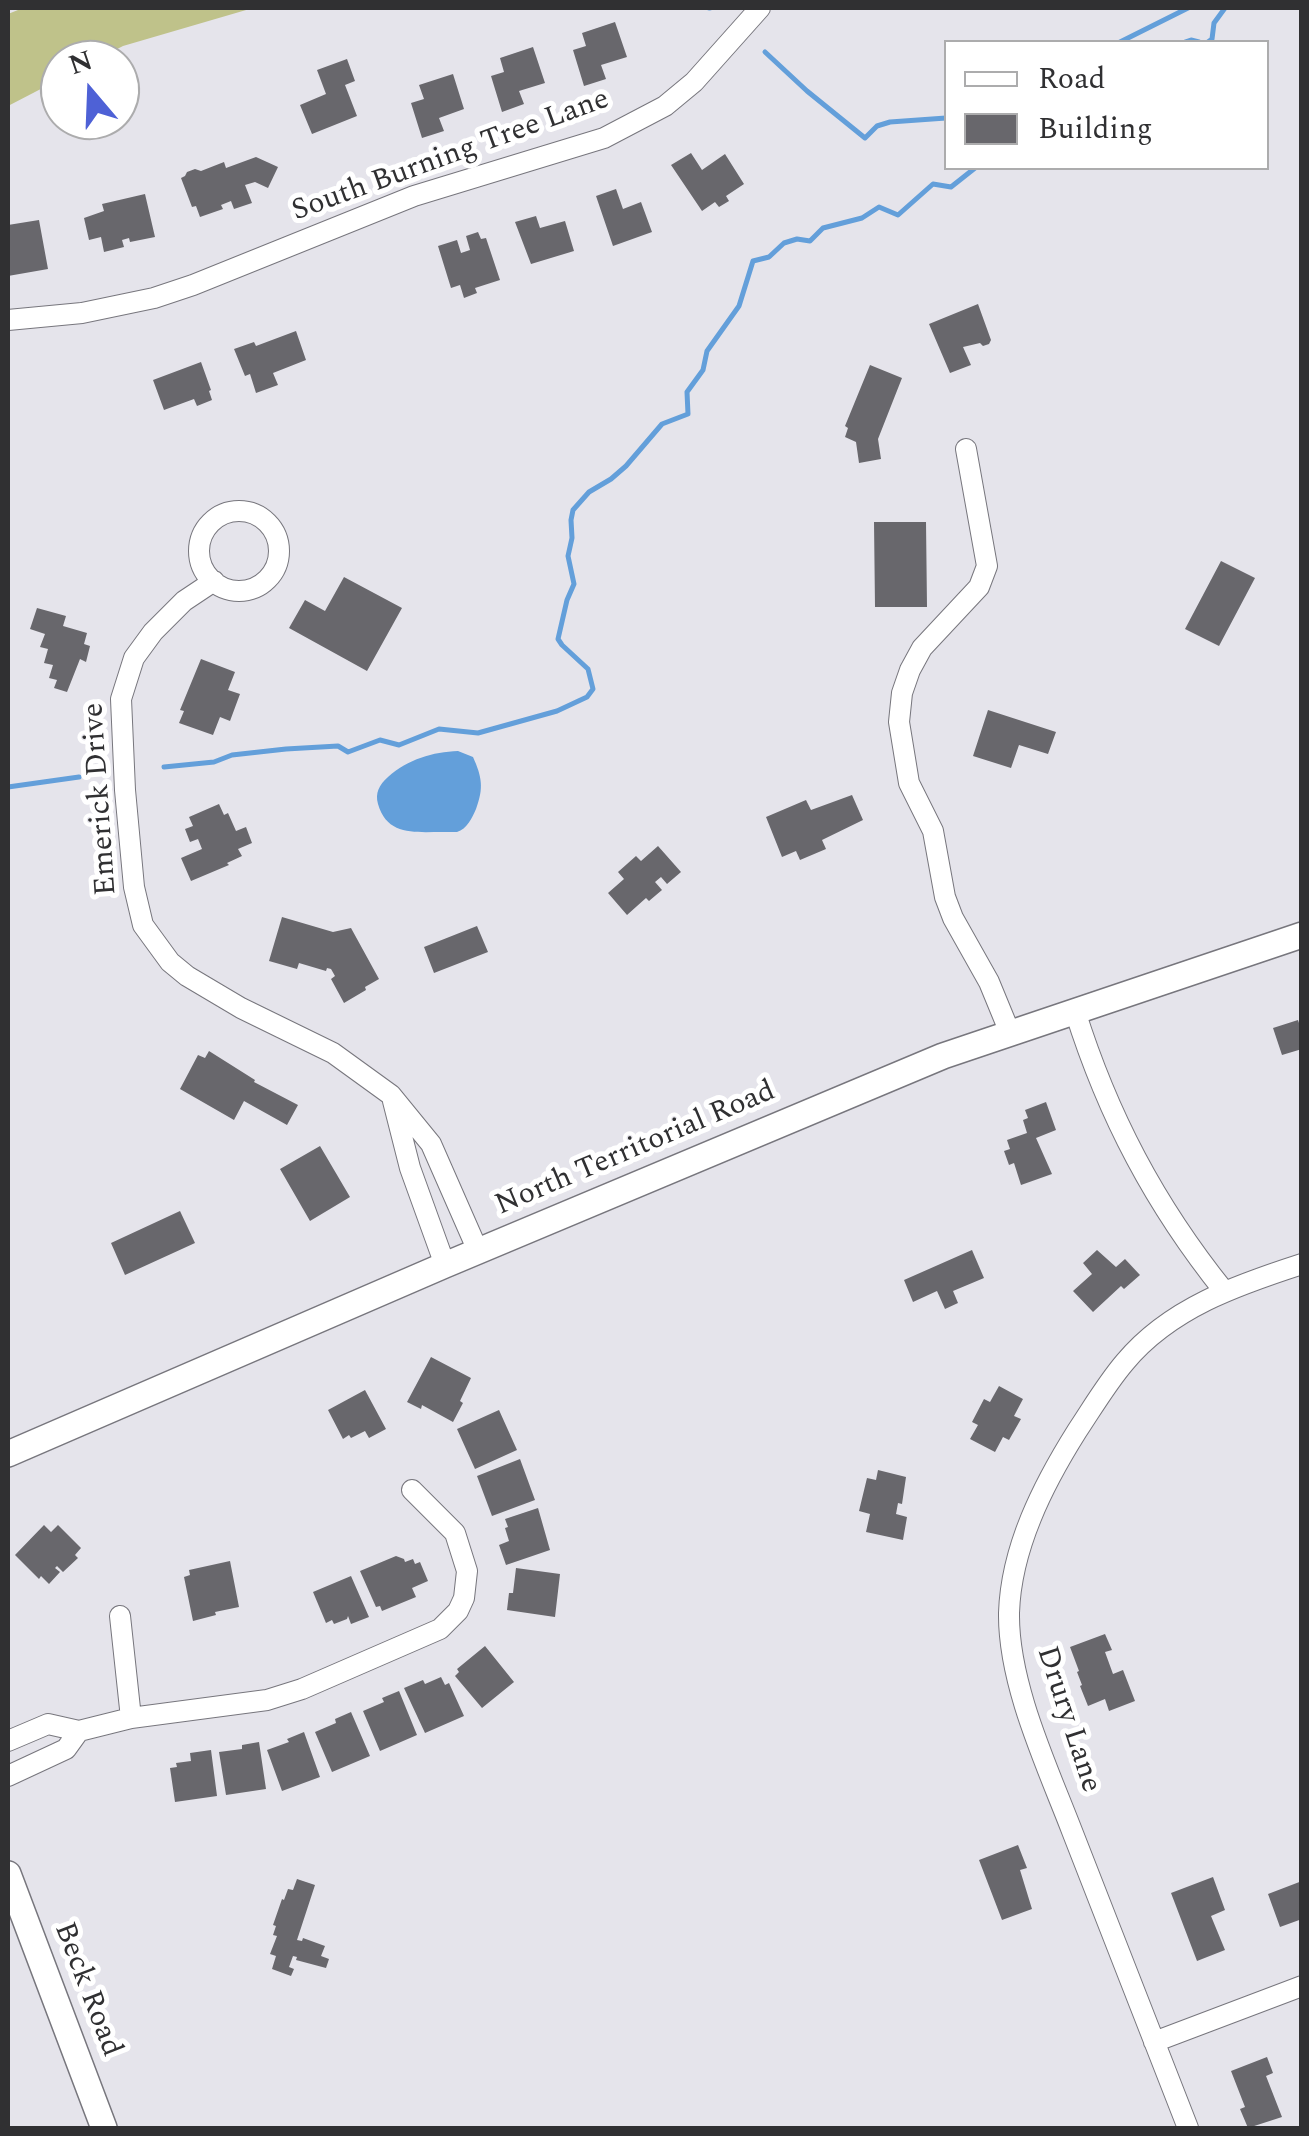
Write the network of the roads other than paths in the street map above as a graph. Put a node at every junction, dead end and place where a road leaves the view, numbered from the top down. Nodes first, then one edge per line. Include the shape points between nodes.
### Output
1 (760, 8) edge
2 (8, 320) edge
3 (966, 448) dead end
4 (214, 581) dead end
5 (1302, 936) edge
6 (1075, 1011) junction
7 (1010, 1032) junction
8 (391, 1094) junction
9 (478, 1250) junction
10 (1302, 1264) edge
11 (445, 1265) junction
12 (1224, 1291) junction
13 (8, 1454) edge
14 (412, 1490) dead end
15 (120, 1616) dead end
16 (131, 1718) junction
17 (79, 1732) junction
18 (8, 1741) edge
19 (8, 1776) edge
20 (8, 1874) edge
21 (1302, 1986) edge
22 (1154, 2042) junction
23 (104, 2128) edge
24 (1188, 2128) edge

1 - 2 street, South Burning Tree Lane via 666,106 604,138 414,196 154,298
3 - 7 street via 987,566 979,587 922,648 902,693 898,722 909,782 933,831 944,896
4 - 8 street, Emerick Drive via 152,632 134,658 121,700 134,886 144,924 187,976 333,1053
5 - 6 main road, North Territorial Road
6 - 7 main road, North Territorial Road
6 - 12 street via 1134,1157
7 - 9 main road, North Territorial Road
8 - 9 street, Emerick Drive via 430,1144
8 - 11 street
9 - 11 main road, North Territorial Road
10 - 12 street, Drury Lane
11 - 13 main road, North Territorial Road
12 - 22 street, Drury Lane via 1170,1320 1109,1382 1031,1516 1010,1600 1018,1680
14 - 16 street via 455,1534 467,1570 464,1598 440,1629 277,1697
15 - 16 street
16 - 17 street
17 - 18 street via 48,1724
17 - 19 street via 66,1748
20 - 23 main road, Beck Road
21 - 22 street
22 - 24 street, Drury Lane

